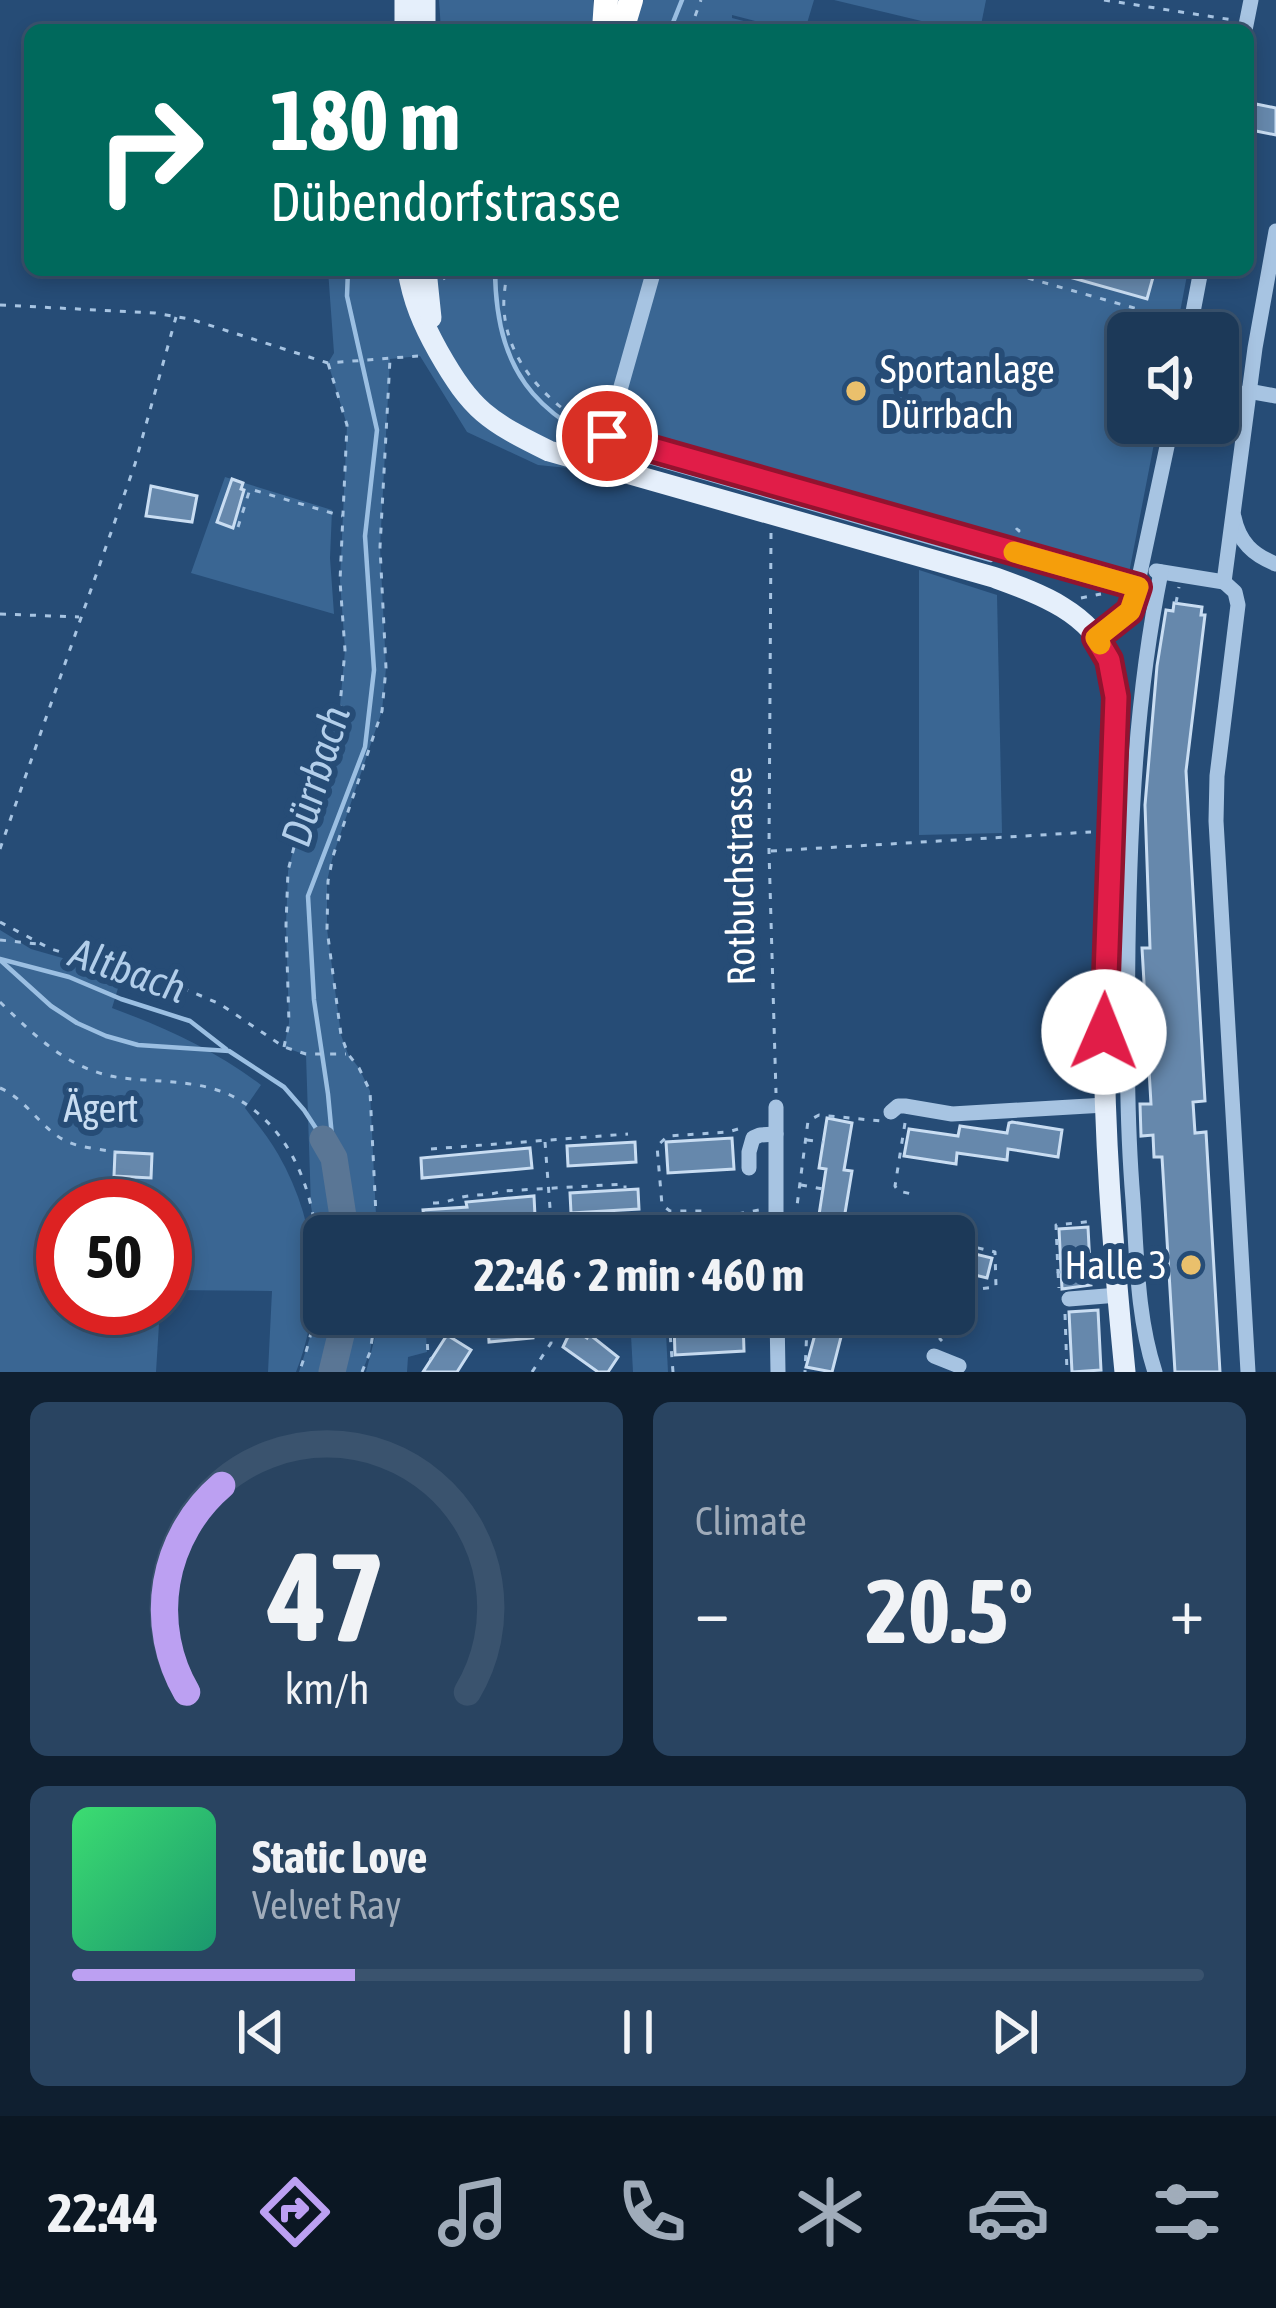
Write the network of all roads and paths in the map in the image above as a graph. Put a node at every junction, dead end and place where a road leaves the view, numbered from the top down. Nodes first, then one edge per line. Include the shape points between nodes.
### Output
1 (1103, 0) edge
2 (1230, 24) edge
3 (1276, 231) edge
4 (409, 276) edge
5 (426, 276) edge
6 (507, 276) edge
7 (652, 276) edge
8 (1019, 276) edge
9 (1200, 276) edge
10 (0, 305) edge
11 (1137, 312) edge
12 (1193, 312) edge
13 (176, 317) junction
14 (436, 348) junction
15 (390, 358) junction
16 (328, 363) junction
17 (1248, 391) junction
18 (1276, 396) edge
19 (607, 436) junction
20 (1168, 444) edge
21 (1234, 502) junction
22 (771, 514) junction
23 (343, 516) junction
24 (238, 527) dead end
25 (1276, 564) edge
26 (1142, 568) junction
27 (1161, 572) junction
28 (1224, 582) junction
29 (1138, 587) junction
30 (1056, 602) junction
31 (0, 614) edge
32 (81, 617) junction
33 (1096, 638) junction
34 (1111, 831) junction
35 (0, 849) edge
36 (770, 851) junction
37 (0, 922) edge
38 (0, 940) edge
39 (40, 944) junction
40 (0, 1002) edge
41 (284, 1047) junction
42 (348, 1054) junction
43 (0, 1088) edge
44 (1105, 1105) junction
45 (776, 1107) joint
46 (895, 1118) junction
47 (740, 1129) dead end
48 (628, 1134) dead end
49 (776, 1134) junction
50 (806, 1140) junction
51 (545, 1141) junction
52 (824, 1142) dead end
53 (433, 1150) dead end
54 (115, 1152) dead end
55 (749, 1168) dead end
56 (800, 1185) junction
57 (625, 1188) dead end
58 (548, 1189) junction
59 (823, 1189) dead end
60 (912, 1194) dead end
61 (435, 1204) dead end
62 (757, 1212) dead end
63 (376, 1215) edge
64 (550, 1215) edge
65 (776, 1215) edge
66 (796, 1215) edge
67 (1097, 1221) dead end
68 (975, 1250) edge
69 (1059, 1285) dead end
70 (975, 1290) edge
71 (1118, 1295) junction
72 (1067, 1307) joint
73 (373, 1335) edge
74 (427, 1335) edge
75 (551, 1335) edge
76 (598, 1335) edge
77 (670, 1335) edge
78 (777, 1335) edge
79 (807, 1335) edge
80 (940, 1335) edge
81 (598, 1338) dead end
82 (934, 1355) dead end
83 (430, 1359) dead end
84 (962, 1363) edge
85 (299, 1372) edge
86 (362, 1372) edge
87 (532, 1372) edge
88 (673, 1372) edge
89 (778, 1372) edge
90 (805, 1372) edge
91 (1067, 1372) edge
92 (1125, 1372) edge
93 (1155, 1372) edge
94 (1249, 1372) edge

1 - 2 path
3 - 17 street
4 - 14 main road
5 - 14 main road
6 - 19 path via 504,307 518,355 540,390
7 - 19 street
8 - 11 path
9 - 12 street
10 - 13 path
13 - 16 path
13 - 32 path
14 - 15 path
14 - 22 main road via 476,408 502,428 550,451
15 - 16 path
15 - 42 path via 382,711 328,881 327,929
16 - 23 path via 347,424
17 - 18 street
17 - 21 street
19 - 29 street
20 - 26 street
21 - 25 street via 1244,543
21 - 28 street
22 - 30 main road
22 - 36 path, Rotbuchstrasse
23 - 24 path via 250,489
23 - 41 path via 339,717 288,871
26 - 27 street
26 - 29 street
27 - 28 street
27 - 93 street via 1135,754 1126,1025 1142,1324
28 - 94 street via 1238,605 1216,821
29 - 30 path
29 - 33 street via 1130,611
30 - 33 main road
31 - 32 path
32 - 35 path
33 - 34 main road via 1116,697
34 - 36 path
34 - 44 main road
36 - 45 path, Rotbuchstrasse
37 - 39 path
38 - 39 path
39 - 41 path via 178,986
40 - 85 path via 81,1066 225,1093 272,1125 311,1206 321,1268
41 - 42 path
42 - 63 path via 370,1091
43 - 54 path via 70,1143
44 - 46 street via 952,1114 898,1106
44 - 71 main road
45 - 49 street
46 - 50 path via 819,1115 808,1121
46 - 60 path via 895,1186
47 - 62 path via 668,1136 657,1146 662,1205 670,1214 704,1211 719,1219
48 - 51 path
49 - 55 street via 753,1138
49 - 65 street
50 - 52 path
50 - 56 path
51 - 53 path
51 - 58 path
56 - 59 path
56 - 66 path
57 - 58 path
58 - 61 path
58 - 64 path
67 - 69 path via 1056,1225
68 - 70 path via 995,1252 996,1287
71 - 72 street
71 - 92 main road
72 - 91 path
73 - 86 path
74 - 83 path
75 - 87 path
76 - 81 path
77 - 88 path
78 - 89 street
79 - 90 path
80 - 84 path
82 - 84 street

